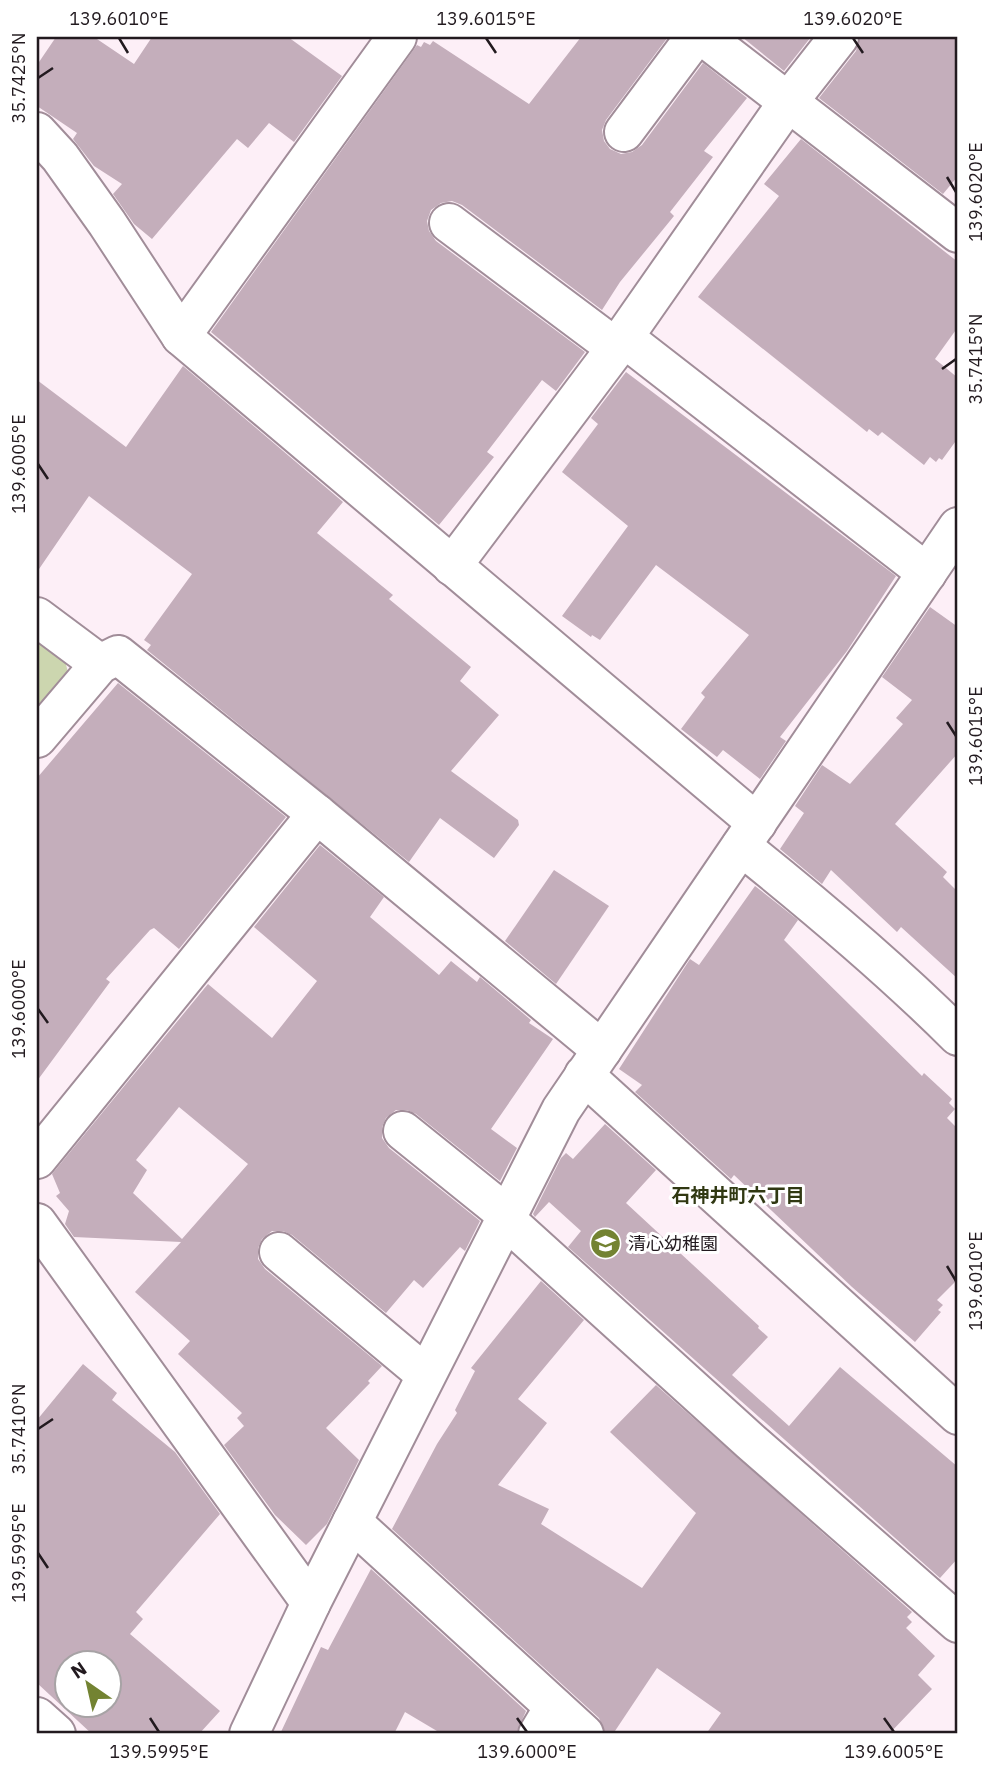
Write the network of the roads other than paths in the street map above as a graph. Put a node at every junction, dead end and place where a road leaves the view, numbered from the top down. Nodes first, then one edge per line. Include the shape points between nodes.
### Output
1 (397, 37) edge
2 (695, 37) edge
3 (704, 37) edge
4 (839, 37) edge
5 (788, 102) junction
6 (37, 132) edge
7 (624, 132) dead end
8 (450, 223) dead end
9 (958, 233) edge
10 (181, 336) junction
11 (620, 342) junction
12 (958, 527) edge
13 (452, 566) junction
14 (927, 573) junction
15 (37, 617) edge
16 (100, 664) junction
17 (37, 738) edge
18 (317, 814) junction
19 (749, 835) junction
20 (958, 1036) edge
21 (593, 1063) junction
22 (402, 1131) dead end
23 (37, 1159) edge
24 (505, 1216) junction
25 (37, 1223) edge
26 (279, 1252) dead end
27 (425, 1374) junction
28 (958, 1415) edge
29 (352, 1522) junction
30 (311, 1603) junction
31 (958, 1623) edge
32 (37, 1717) edge
33 (546, 1721) edge
34 (56, 1734) edge
35 (249, 1734) edge
36 (584, 1734) edge

1 - 10 street
2 - 7 street
3 - 5 street
4 - 5 street
5 - 9 street
5 - 11 street
6 - 10 street via 107,223
8 - 11 street
10 - 13 street
11 - 13 street
11 - 14 street
12 - 14 street
13 - 19 street
14 - 19 street
15 - 16 street
16 - 17 street
16 - 18 street via 118,655
18 - 21 street
18 - 23 street
19 - 20 street via 806,898
19 - 21 street
21 - 24 street via 561,1110
21 - 28 street
22 - 24 street
24 - 27 street
24 - 31 street via 751,1442
25 - 30 street
26 - 27 street
27 - 29 street
29 - 30 street
29 - 33 street
30 - 35 street
32 - 34 street
33 - 36 street

